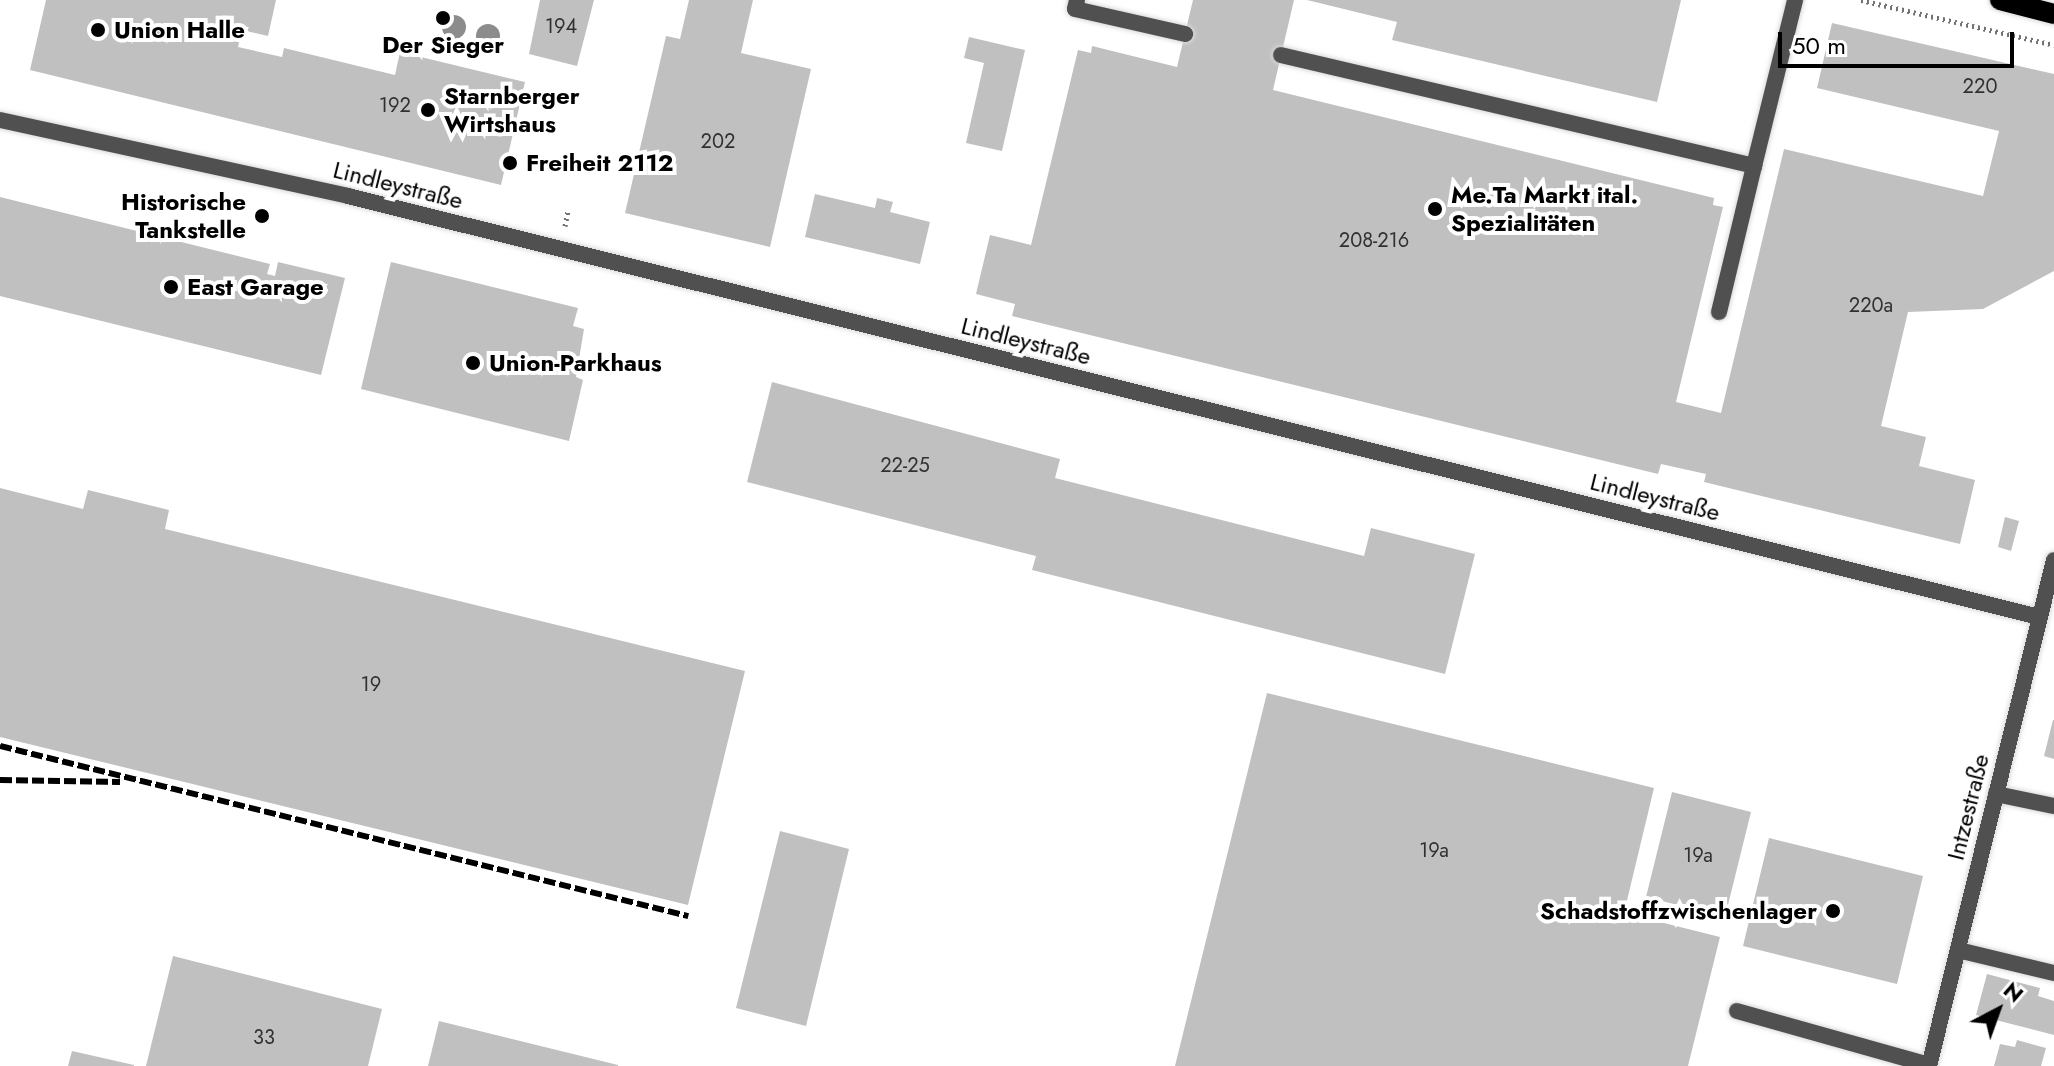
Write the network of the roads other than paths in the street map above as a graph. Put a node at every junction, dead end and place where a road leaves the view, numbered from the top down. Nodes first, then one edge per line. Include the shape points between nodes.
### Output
1 (1077, 0) edge
2 (1795, 0) edge
3 (2000, 0) edge
4 (2054, 14) edge
5 (1185, 34) dead end
6 (1281, 55) dead end
7 (0, 120) edge
8 (1754, 166) junction
9 (1719, 312) dead end
10 (2054, 560) edge
11 (2039, 617) junction
12 (1996, 794) junction
13 (2054, 806) edge
14 (1958, 950) junction
15 (2054, 973) edge
16 (1737, 1011) dead end
17 (1929, 1065) edge

1 - 5 street via 1075,9
2 - 8 street
3 - 4 main road
6 - 8 street
7 - 11 street, Lindleystraße via 348,196
8 - 9 street
10 - 11 street, Intzestraße
11 - 12 street, Intzestraße
12 - 13 street
12 - 14 street, Intzestraße
14 - 15 street
14 - 17 street, Intzestraße
16 - 17 street

